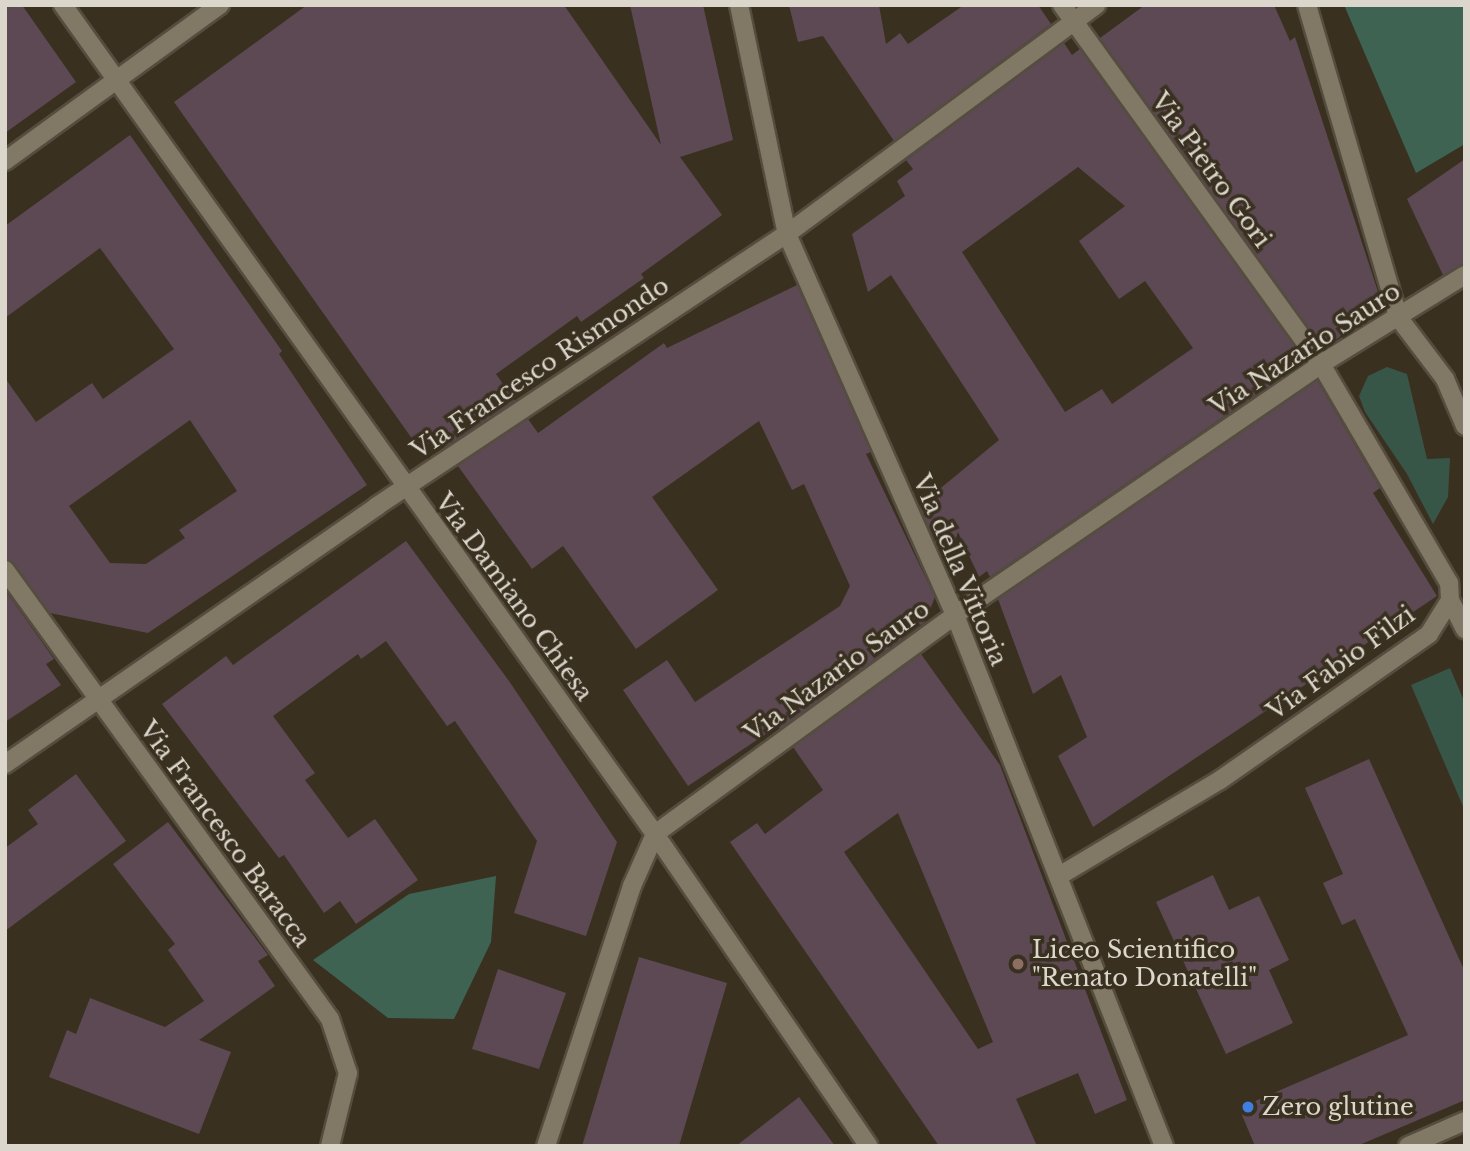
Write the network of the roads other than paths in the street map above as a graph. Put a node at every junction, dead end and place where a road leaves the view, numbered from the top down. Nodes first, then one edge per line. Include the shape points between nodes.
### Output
1 (63, 5) edge
2 (220, 5) edge
3 (739, 5) edge
4 (1062, 5) edge
5 (1096, 5) edge
6 (1307, 5) edge
7 (1073, 21) junction
8 (117, 79) junction
9 (5, 161) edge
10 (787, 234) junction
11 (1465, 275) edge
12 (1398, 317) junction
13 (1321, 364) junction
14 (1465, 426) edge
15 (404, 488) junction
16 (5, 570) edge
17 (1450, 600) junction
18 (955, 615) junction
19 (1465, 629) edge
20 (96, 698) junction
21 (5, 764) edge
22 (655, 834) junction
23 (1059, 876) junction
24 (1465, 1121) edge
25 (330, 1146) edge
26 (546, 1146) edge
27 (869, 1146) edge
28 (1164, 1146) edge
29 (1408, 1146) edge

1 - 8 street, Via Damiano Chiesa
2 - 8 street
3 - 10 street, Via della Vittoria
4 - 7 street, Via Pietro Gori
5 - 7 street, Via Francesco Rismondo
6 - 12 street
7 - 10 street, Via Francesco Rismondo
7 - 13 street, Via Pietro Gori
8 - 9 street
8 - 15 street, Via Damiano Chiesa
10 - 15 street, Via Francesco Rismondo
10 - 18 street, Via della Vittoria
11 - 12 street, Via Nazario Sauro
12 - 13 street, Via Nazario Sauro
12 - 14 street via 1445,379
13 - 17 street via 1449,583
13 - 18 street, Via Nazario Sauro
15 - 20 street, Via Francesco Rismondo
15 - 22 street, Via Damiano Chiesa
16 - 20 street, Via Francesco Baracca
17 - 19 street
17 - 23 street, Via Fabio Filzi via 1429,634 1418,642 1220,780
18 - 22 street, Via Nazario Sauro
18 - 23 street, Via della Vittoria
20 - 21 street, Via Francesco Rismondo
20 - 25 street, Via Francesco Baracca via 330,1019 348,1073
22 - 26 street via 632,886
22 - 27 street, Via Damiano Chiesa
23 - 28 street, Via della Vittoria
24 - 29 street

